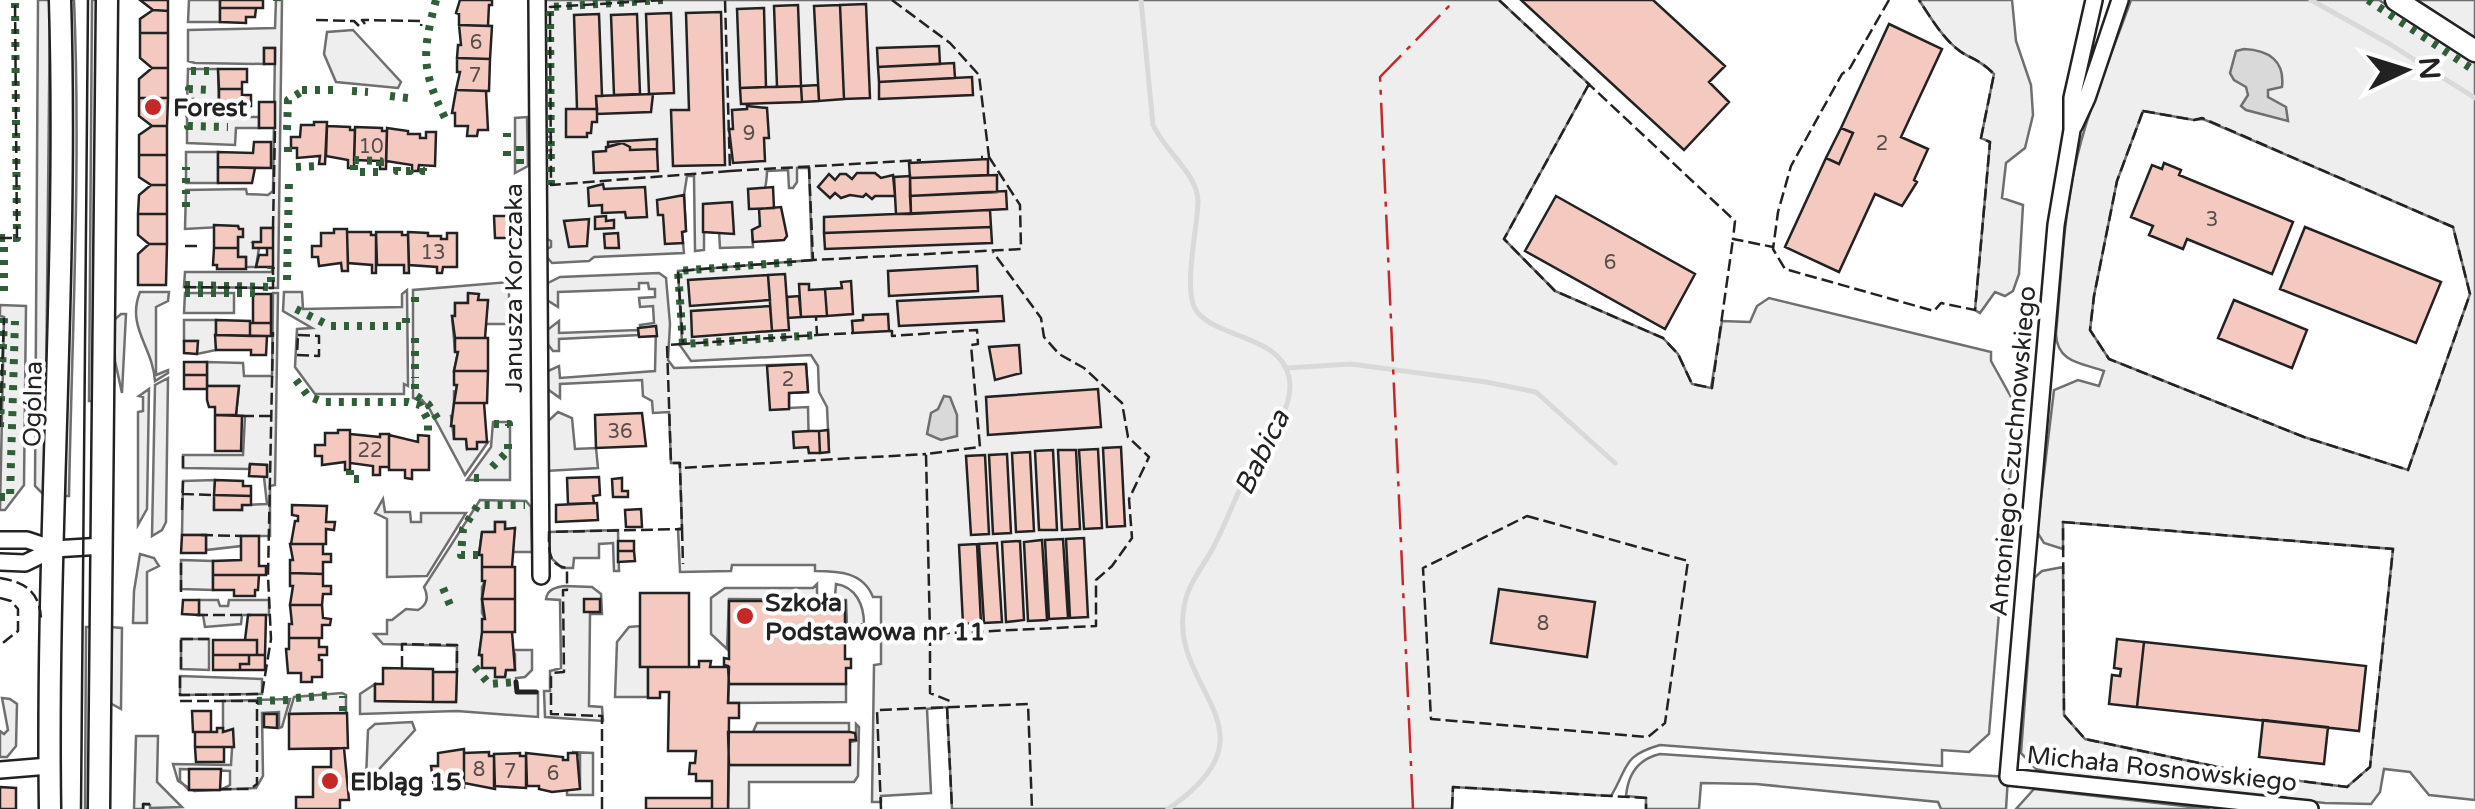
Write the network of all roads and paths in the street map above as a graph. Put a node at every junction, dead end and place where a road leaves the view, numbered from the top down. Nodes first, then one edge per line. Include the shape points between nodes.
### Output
1 (60, 0) edge
2 (107, 0) edge
3 (537, 0) edge
4 (2094, 0) edge
5 (2120, 0) edge
6 (2396, 0) edge
7 (2475, 51) edge
8 (2072, 130) junction
9 (0, 540) edge
10 (103, 546) junction
11 (54, 549) junction
12 (0, 562) edge
13 (541, 576) dead end
14 (49, 766) junction
15 (0, 770) edge
16 (2008, 778) joint
17 (50, 809) edge
18 (99, 809) edge
19 (2310, 809) edge

1 - 11 street, Ogólna
2 - 10 street
3 - 13 street, Janusza Korczaka
4 - 8 street, Antoniego Czuchnowskiego via 2072,98
5 - 8 street, Antoniego Czuchnowskiego
6 - 7 street
8 - 16 street, Antoniego Czuchnowskiego via 2056,226
9 - 11 street
10 - 11 street
10 - 18 street
11 - 12 street via 25,563
11 - 14 street, Ogólna
14 - 15 street
14 - 17 street, Ogólna
16 - 19 street, Michała Rosnowskiego

